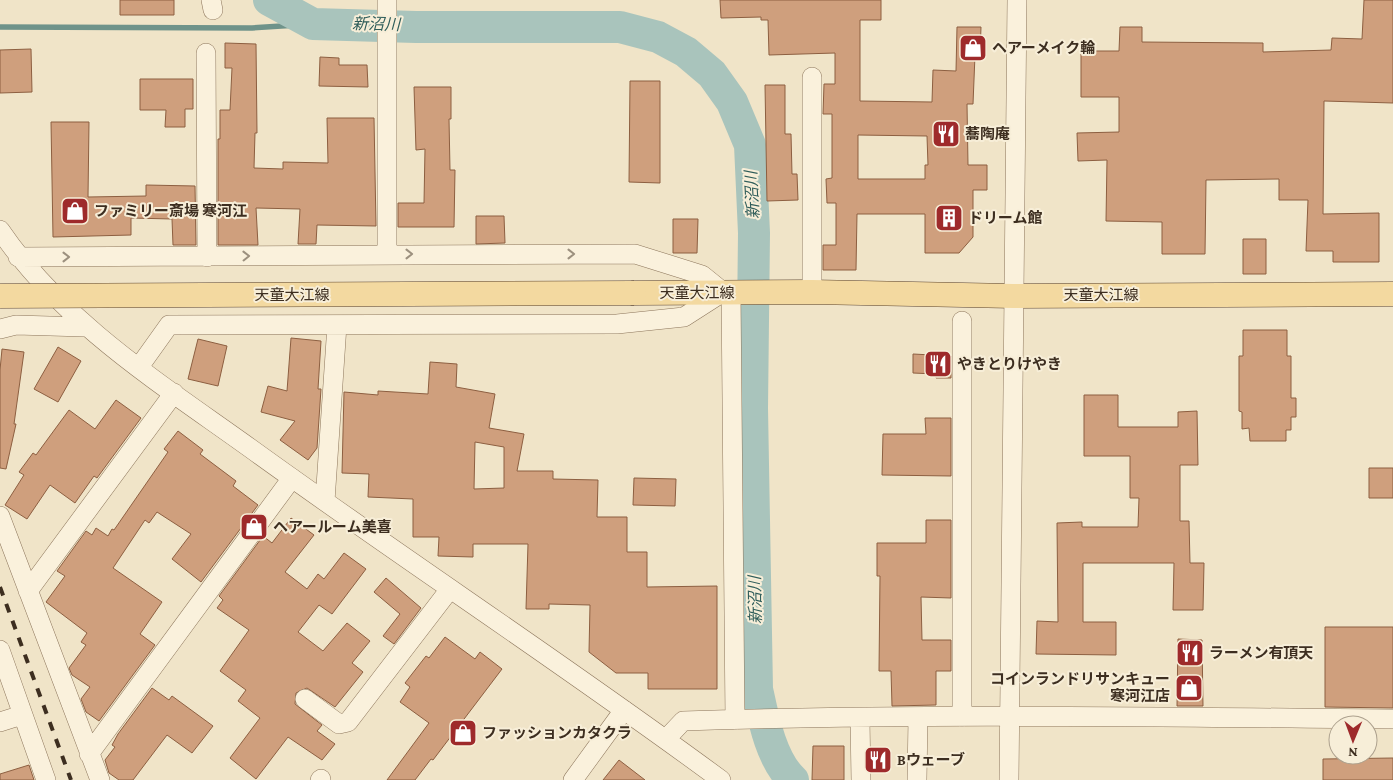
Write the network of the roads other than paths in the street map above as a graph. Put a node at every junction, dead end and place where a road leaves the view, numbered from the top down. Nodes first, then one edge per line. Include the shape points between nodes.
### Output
1 (386, 0) edge
2 (1018, 0) edge
3 (206, 52) dead end
4 (812, 77) dead end
5 (0, 230) edge
6 (387, 254) junction
7 (18, 256) junction
8 (207, 257) junction
9 (812, 292) junction
10 (731, 293) junction
11 (1393, 294) edge
12 (0, 296) edge
13 (1013, 296) junction
14 (962, 320) dead end
15 (338, 325) junction
16 (84, 327) junction
17 (0, 329) edge
18 (139, 367) junction
19 (174, 393) junction
20 (292, 478) junction
21 (325, 501) junction
22 (0, 516) edge
23 (450, 588) junction
24 (28, 590) junction
25 (0, 650) edge
26 (305, 698) dead end
27 (624, 710) junction
28 (22, 715) junction
29 (1012, 716) junction
30 (962, 717) junction
31 (860, 718) junction
32 (918, 718) junction
33 (741, 719) junction
34 (1393, 719) edge
35 (0, 722) edge
36 (666, 739) junction
37 (89, 754) junction
38 (46, 780) edge
39 (100, 780) edge
40 (573, 780) edge
41 (721, 780) edge
42 (861, 780) edge
43 (917, 780) edge
44 (1009, 780) edge

1 - 6 street
2 - 13 street
3 - 8 street
4 - 9 street
5 - 7 street
8 -> 6 street
6 -> 10 street via 635,254 702,275
7 -> 8 street
7 - 16 street
9 - 10 main road, 天童大江線
9 - 13 main road, 天童大江線
10 - 12 main road, 天童大江線, bridge
10 - 15 street via 684,317 617,324
10 - 33 street
11 - 13 main road, 天童大江線
13 - 29 street
14 - 30 street
15 - 18 street via 170,326
15 - 21 street
16 - 17 street via 16,325
16 - 18 street
18 - 19 street
19 - 20 street
19 - 24 street
20 - 21 street
20 - 37 street
21 - 23 street
22 - 24 street
23 - 26 street via 348,722 339,724
23 - 27 street
24 - 37 street
25 - 28 street
27 - 36 street
27 - 40 street
28 - 35 street
28 - 38 street
29 - 30 street
29 - 34 street
29 - 44 street
30 - 32 street
31 - 32 street
31 - 33 street
31 - 42 street
32 - 43 street
33 - 36 street via 683,722
36 - 41 street
37 - 39 street

